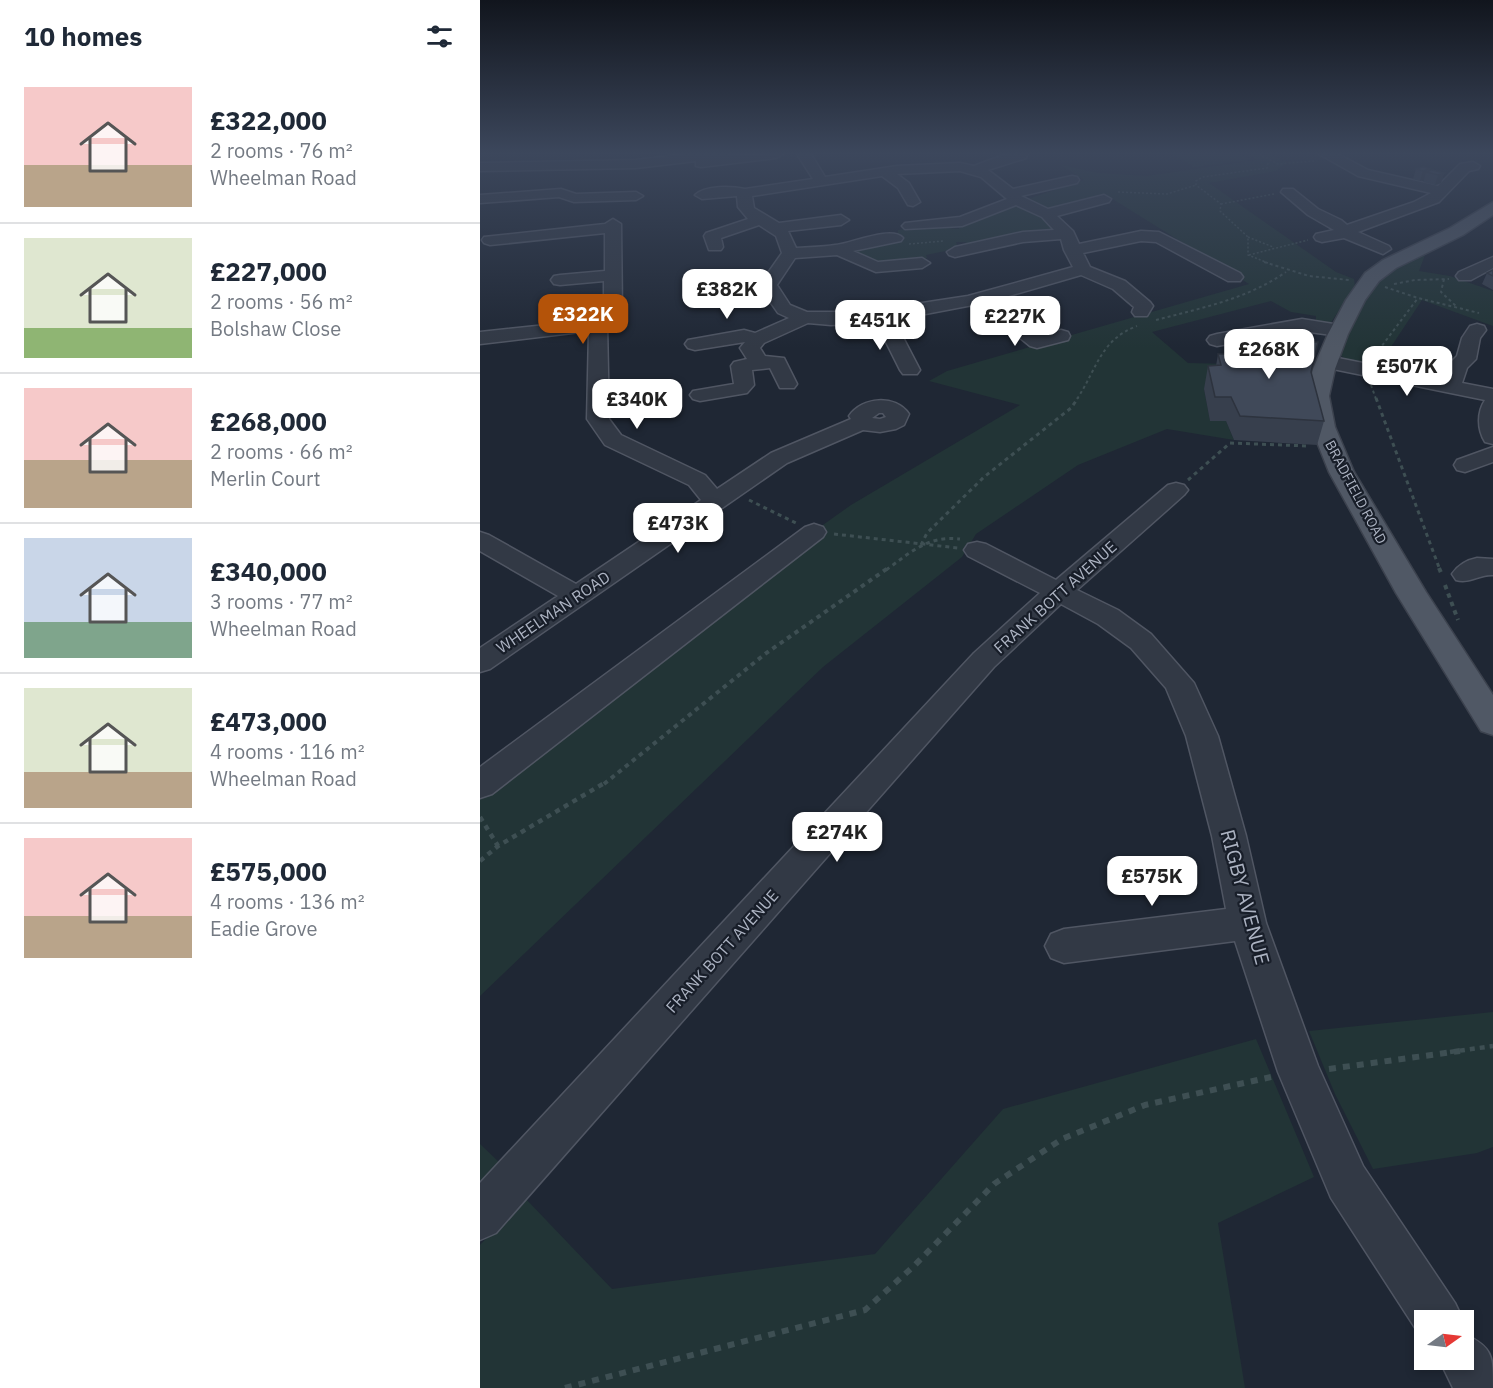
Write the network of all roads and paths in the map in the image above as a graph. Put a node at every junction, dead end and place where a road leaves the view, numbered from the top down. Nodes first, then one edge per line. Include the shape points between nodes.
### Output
1 (970, 219) edge
2 (1052, 219) edge
3 (1228, 219) edge
4 (1327, 219) edge
5 (1379, 219) edge
6 (1475, 219) edge
7 (759, 220) joint
8 (834, 223) dead end
9 (910, 226) dead end
10 (776, 228) junction
11 (1346, 233) junction
12 (1066, 234) junction
13 (1248, 237) junction
14 (1322, 237) joint
15 (895, 238) dead end
16 (709, 240) dead end
17 (483, 241) edge
18 (1274, 247) junction
19 (961, 248) dead end
20 (1383, 249) dead end
21 (839, 250) junction
22 (1072, 250) junction
23 (790, 253) junction
24 (1248, 255) junction
25 (922, 263) dead end
26 (1491, 265) edge
27 (1083, 270) junction
28 (1286, 272) junction
29 (611, 275) junction
30 (1465, 276) dead end
31 (1234, 277) dead end
32 (560, 281) dead end
33 (1375, 284) junction
34 (768, 285) junction
35 (741, 286) dead end
36 (982, 298) junction
37 (1418, 298) junction
38 (1457, 308) junction
39 (786, 311) junction
40 (882, 315) junction
41 (804, 318) junction
42 (837, 319) junction
43 (1146, 319) junction
44 (598, 323) junction
45 (1269, 326) junction
46 (1478, 327) junction
47 (1339, 330) junction
48 (1449, 333) dead end
49 (1061, 336) dead end
50 (480, 338) edge
51 (757, 339) junction
52 (1217, 340) dead end
53 (1037, 342) junction
54 (695, 344) dead end
55 (1018, 347) dead end
56 (900, 350) junction
57 (878, 353) dead end
58 (1250, 353) edge
59 (759, 362) junction
60 (1328, 362) junction
61 (1365, 369) junction
62 (910, 370) dead end
63 (787, 384) dead end
64 (1451, 386) junction
65 (700, 395) dead end
66 (1493, 395) edge
67 (1493, 404) edge
68 (863, 422) dead end
69 (1493, 437) edge
70 (1330, 445) junction
71 (1493, 454) edge
72 (1461, 465) dead end
73 (1176, 490) joint
74 (724, 498) junction
75 (814, 532) junction
76 (480, 540) edge
77 (921, 544) junction
78 (977, 550) junction
79 (1057, 592) junction
80 (576, 595) junction
81 (1462, 631) dead end
82 (480, 662) edge
83 (1493, 722) edge
84 (480, 785) edge
85 (480, 818) edge
86 (498, 846) junction
87 (480, 861) edge
88 (1247, 923) junction
89 (1087, 952) dead end
90 (1493, 1046) edge
91 (1299, 1072) junction
92 (480, 1217) edge
93 (1431, 1310) edge
94 (1471, 1370) edge
95 (564, 1388) edge
96 (1483, 1388) edge

1 - 9 street via 953,225
2 - 12 street
3 - 13 path
4 - 11 street
5 - 11 street
6 - 33 main road, BRADFIELD ROAD via 1382,269
7 - 10 street
7 - 16 street
8 - 10 street
10 - 23 street via 786,239
11 - 14 street
11 - 20 street
12 - 19 street
12 - 22 street
13 - 18 path
13 - 24 path
14 - 18 path
15 - 21 street
17 - 29 street via 612,226
18 - 24 path
21 - 23 street
21 - 25 street via 878,274
22 - 27 street
22 - 31 street via 1141,236 1159,237
23 - 34 street
24 - 28 path
26 - 30 street
27 - 36 street
27 - 43 street via 1119,285 1144,306
28 - 33 path via 1308,278
28 - 43 path via 1243,294
29 - 32 street
29 - 44 street via 613,311
33 - 37 path
33 - 38 path via 1444,279 1441,292
33 - 47 main road, BRADFIELD ROAD
34 - 35 street
34 - 39 street
36 - 40 street
36 - 53 street
37 - 38 path
37 - 61 path
38 - 46 path
39 - 41 street
39 - 42 street via 823,306
40 - 42 street
40 - 56 street
41 - 42 street
41 - 51 street
43 - 77 path via 1109,342 1071,408 984,477 927,533
44 - 50 street
44 - 74 street via 598,419 614,440 697,480
45 - 47 street
45 - 52 street
45 - 58 street via 1273,338 1248,344
46 - 48 street
46 - 64 street
47 - 60 main road, BRADFIELD ROAD
49 - 53 street
51 - 54 street via 744,336
51 - 59 street via 750,348
53 - 55 street
56 - 57 street
56 - 62 street
59 - 63 street via 777,362
59 - 65 street via 741,366 744,385 740,389
60 - 61 street
60 - 70 main road, BRADFIELD ROAD via 1318,395
61 - 64 street
61 - 81 path
64 - 66 street
67 - 69 street via 1489,414
68 - 74 street, WHEELMAN ROAD via 779,458
70 - 73 path via 1230,443
70 - 83 main road, BRADFIELD ROAD via 1425,618
71 - 72 street
73 - 79 street, FRANK BOTT AVENUE
74 - 75 path
74 - 80 street, WHEELMAN ROAD
75 - 77 path
75 - 84 street
76 - 80 street
77 - 78 path
77 - 78 path via 944,537 964,539
77 - 86 path via 765,654 596,790
78 - 79 street, RIGBY AVENUE
79 - 88 street, RIGBY AVENUE via 1108,617 1141,641 1179,683 1202,736
79 - 92 street, FRANK BOTT AVENUE via 984,660
80 - 82 street, WHEELMAN ROAD
85 - 86 path
86 - 87 path
88 - 89 street
88 - 91 street, RIGBY AVENUE
90 - 91 path
91 - 93 street, RIGBY AVENUE via 1347,1182
91 - 95 path via 1145,1105 1062,1139 994,1184 865,1310
94 - 96 street

